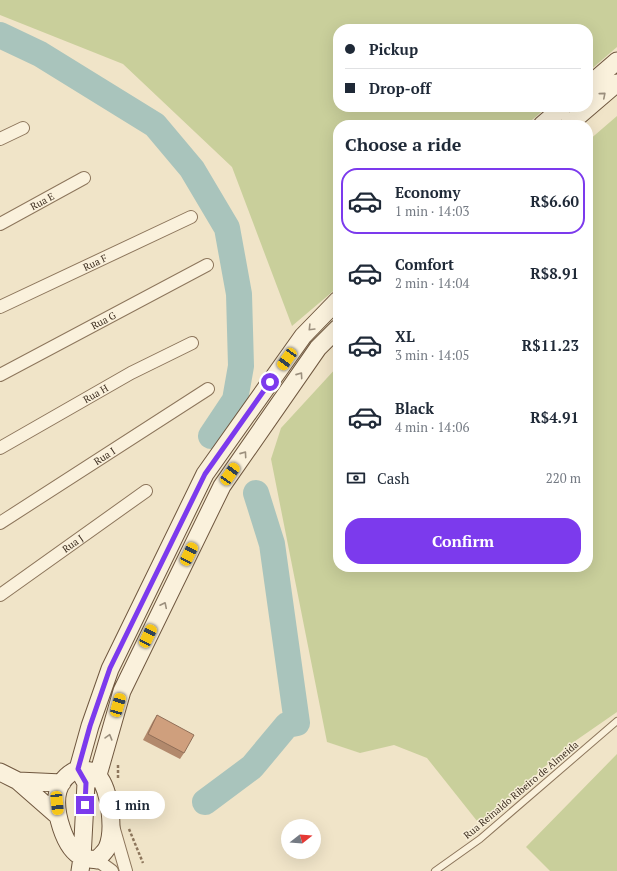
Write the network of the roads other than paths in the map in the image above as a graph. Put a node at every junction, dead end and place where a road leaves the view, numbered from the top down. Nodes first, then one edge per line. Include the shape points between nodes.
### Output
1 (617, 61) edge
2 (593, 82) edge
3 (617, 83) edge
4 (593, 104) edge
5 (557, 112) edge
6 (583, 112) edge
7 (548, 120) edge
8 (574, 120) edge
9 (24, 128) dead end
10 (0, 139) edge
11 (84, 178) dead end
12 (191, 217) dead end
13 (0, 224) edge
14 (207, 265) dead end
15 (333, 305) edge
16 (0, 307) edge
17 (333, 333) edge
18 (192, 343) dead end
19 (0, 375) edge
20 (208, 388) dead end
21 (0, 448) edge
22 (146, 491) dead end
23 (0, 523) edge
24 (0, 595) edge
25 (617, 721) edge
26 (0, 772) edge
27 (87, 775) junction
28 (18, 781) junction
29 (62, 783) junction
30 (58, 816) junction
31 (111, 819) junction
32 (86, 863) edge
33 (112, 871) edge
34 (126, 871) edge
35 (435, 871) edge

1 - 2 main road
4 -> 3 main road
5 - 7 main road
8 -> 6 main road
9 - 10 street
11 - 13 street, Rua E
12 - 16 street, Rua F
14 - 19 street, Rua G
15 -> 27 main road via 303,336 205,474 110,668 90,726
27 -> 17 main road via 122,691 222,486 318,348
18 - 21 street, Rua H via 131,373
20 - 23 street, Rua I
22 - 24 street, Rua J
25 - 35 lane, Rua Reinaldo Ribeiro de Almeida via 480,839
26 - 28 main road
27 - 29 main road via 69,773
27 - 31 main road via 104,787
27 - 32 main road
28 - 29 main road
28 - 30 main road
29 - 30 main road via 58,791
30 - 32 main road via 64,836
31 - 32 main road via 107,848
31 - 34 street
32 - 33 street

